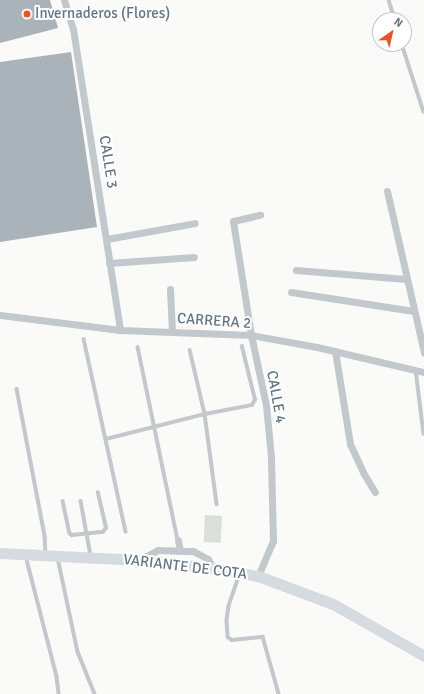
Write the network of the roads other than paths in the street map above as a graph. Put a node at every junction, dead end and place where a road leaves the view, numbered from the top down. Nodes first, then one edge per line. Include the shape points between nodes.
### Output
1 (64, 0) edge
2 (389, 0) edge
3 (393, 12) edge
4 (405, 52) edge
5 (424, 112) edge
6 (387, 191) dead end
7 (260, 215) dead end
8 (195, 223) dead end
9 (107, 239) junction
10 (194, 257) dead end
11 (109, 263) junction
12 (296, 270) dead end
13 (406, 279) junction
14 (170, 289) dead end
15 (291, 292) dead end
16 (414, 311) junction
17 (0, 315) edge
18 (120, 330) junction
19 (172, 331) junction
20 (251, 335) junction
21 (84, 339) dead end
22 (138, 347) dead end
23 (242, 347) dead end
24 (190, 350) dead end
25 (335, 351) junction
26 (424, 353) edge
27 (416, 370) junction
28 (424, 372) edge
29 (17, 389) dead end
30 (205, 414) junction
31 (154, 426) junction
32 (424, 434) edge
33 (106, 439) junction
34 (98, 492) dead end
35 (375, 492) dead end
36 (63, 501) dead end
37 (81, 501) dead end
38 (217, 504) dead end
39 (126, 531) dead end
40 (88, 534) junction
41 (178, 540) joint
42 (180, 551) junction
43 (0, 553) edge
44 (25, 554) junction
45 (46, 556) junction
46 (58, 557) junction
47 (92, 559) junction
48 (140, 560) junction
49 (213, 568) junction
50 (240, 573) junction
51 (258, 576) junction
52 (424, 656) edge
53 (59, 694) edge
54 (95, 694) edge
55 (279, 694) edge

1 - 9 street, CALLE 3 via 73,30
2 - 3 lane
4 - 5 lane
6 - 13 street
7 - 20 street, CALLE 4 via 232,221
8 - 9 street
9 - 11 street, CALLE 3
10 - 11 street
11 - 18 street, CALLE 3
12 - 13 street
13 - 16 street
14 - 19 street
15 - 16 street
16 - 26 street
17 - 18 street, CARRERA 2
18 - 19 street, CARRERA 2
19 - 20 street, CARRERA 2
20 - 25 street, CARRERA 2
20 - 51 street, CALLE 4 via 266,405 271,457 273,541
21 - 33 lane
22 - 31 lane
23 - 30 lane via 254,403
24 - 30 lane
25 - 27 street, CARRERA 2
25 - 35 street via 350,444
27 - 28 street, CARRERA 2
27 - 32 lane
29 - 45 lane via 45,536
30 - 31 lane
30 - 38 lane
31 - 33 lane
31 - 41 lane
33 - 39 lane
34 - 40 lane via 106,528 103,532
36 - 40 lane via 72,536
37 - 40 lane
40 - 47 lane
41 - 42 street
42 - 48 street via 158,550
42 - 49 street via 200,553 208,559
43 - 44 main road, VARIANTE DE COTA
44 - 45 main road, VARIANTE DE COTA
44 - 53 lane via 57,676
45 - 46 main road, VARIANTE DE COTA
46 - 47 main road, VARIANTE DE COTA
46 - 54 lane via 78,652
47 - 48 main road, VARIANTE DE COTA
48 - 49 main road, VARIANTE DE COTA
49 - 50 main road, VARIANTE DE COTA
50 - 51 main road, VARIANTE DE COTA
50 - 55 lane via 229,606 228,637 232,640 263,637
51 - 52 main road, VARIANTE DE COTA via 333,604

